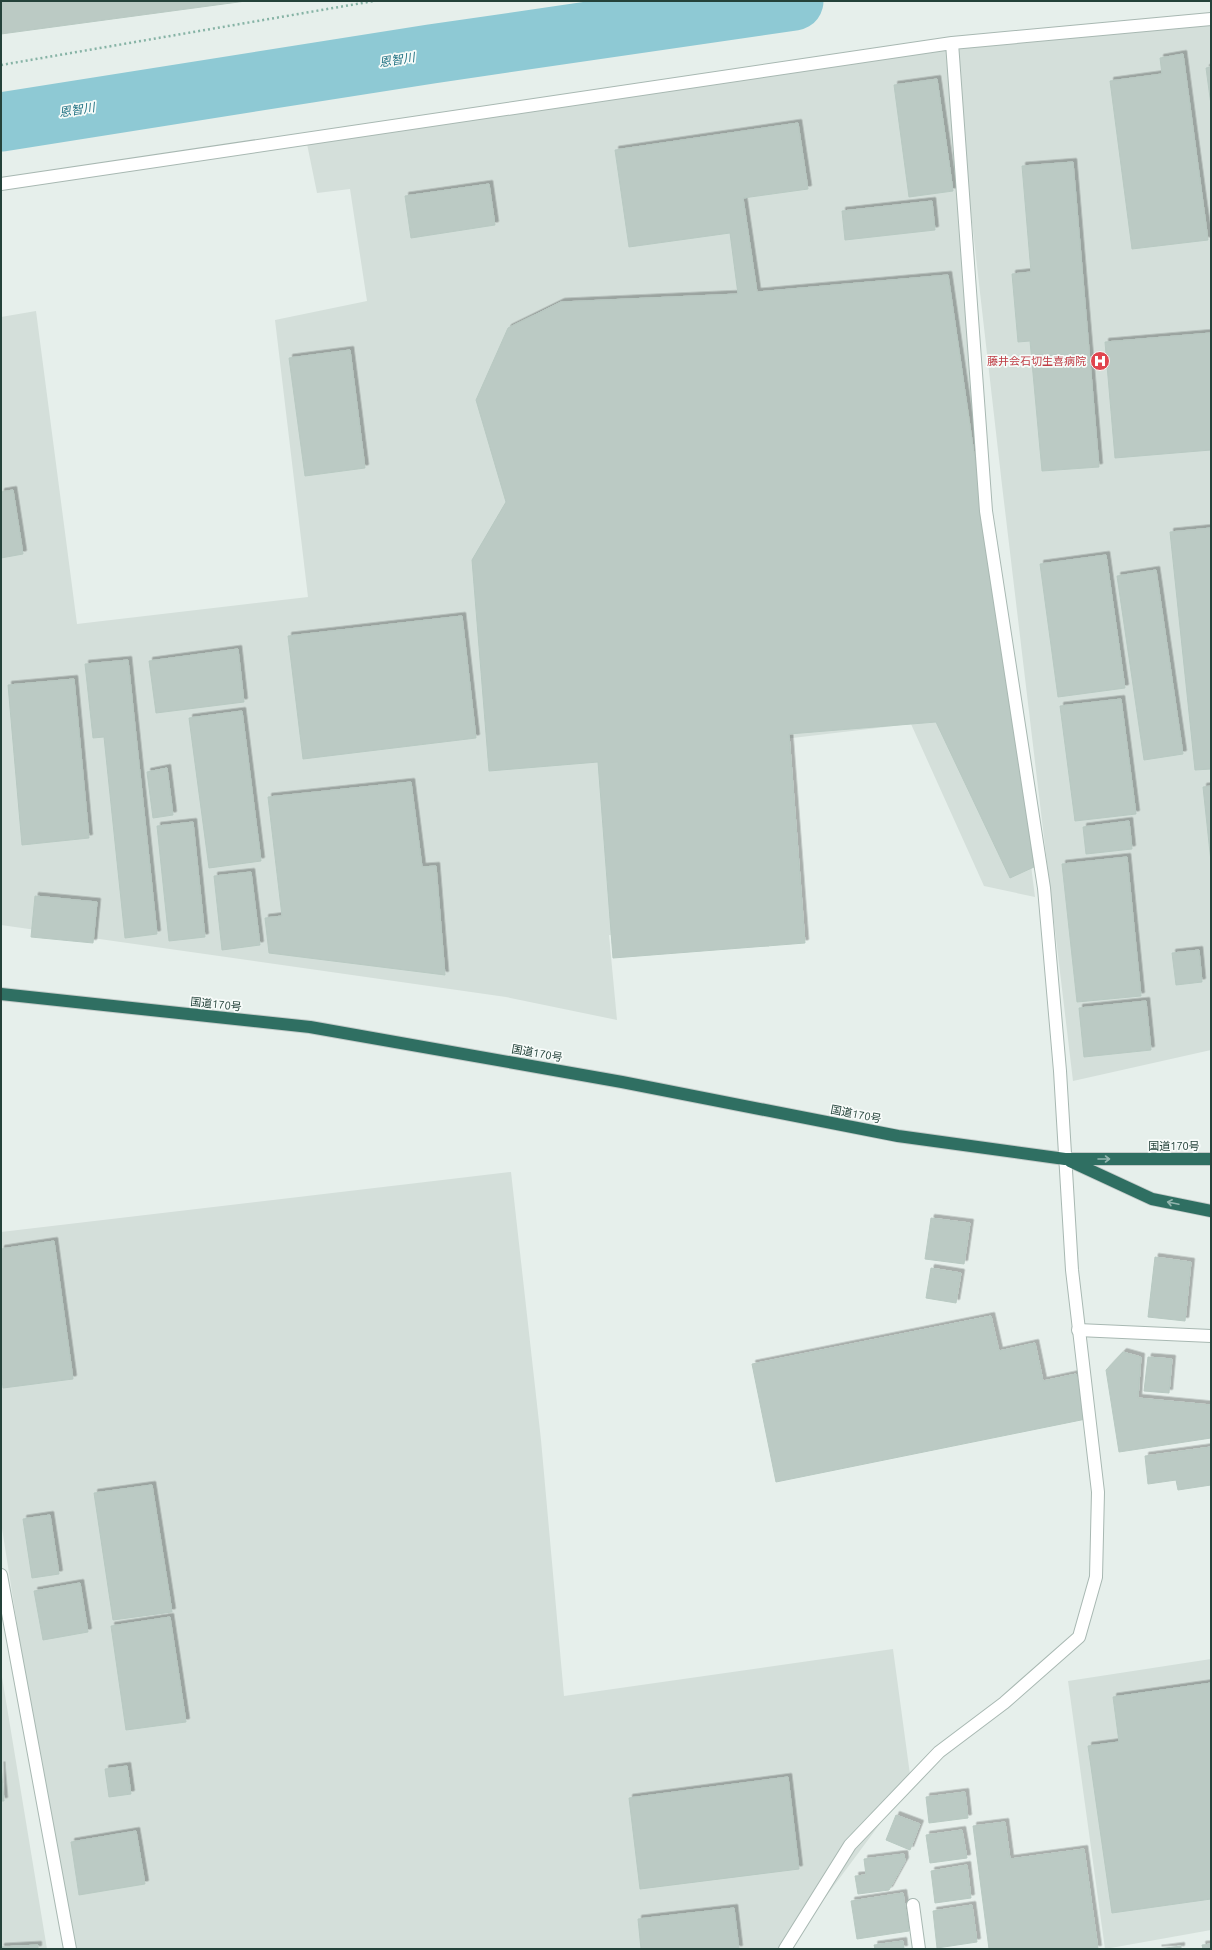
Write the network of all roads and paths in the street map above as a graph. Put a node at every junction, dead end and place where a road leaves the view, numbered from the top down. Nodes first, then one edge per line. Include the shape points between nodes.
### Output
1 (374, 1) edge
2 (1211, 19) edge
3 (952, 43) junction
4 (1, 65) edge
5 (1, 184) edge
6 (1, 994) edge
7 (1066, 1159) junction
8 (1211, 1159) edge
9 (1211, 1211) edge
10 (1078, 1330) junction
11 (1211, 1336) edge
12 (1, 1575) edge
13 (913, 1906) dead end
14 (70, 1949) edge
15 (785, 1949) edge
16 (919, 1949) edge

1 - 4 path
2 - 3 street
3 - 5 street
3 - 7 street via 986,511 1044,888
6 - 7 highway, 国道170号 via 310,1027 622,1082 898,1136
7 -> 8 highway, 国道170号
9 -> 7 highway, 国道170号 via 1152,1199
7 - 10 street
10 - 11 street
10 - 15 street via 1098,1492 1096,1578 1079,1637 1004,1703 939,1752 850,1845
12 - 14 street
13 - 16 street

